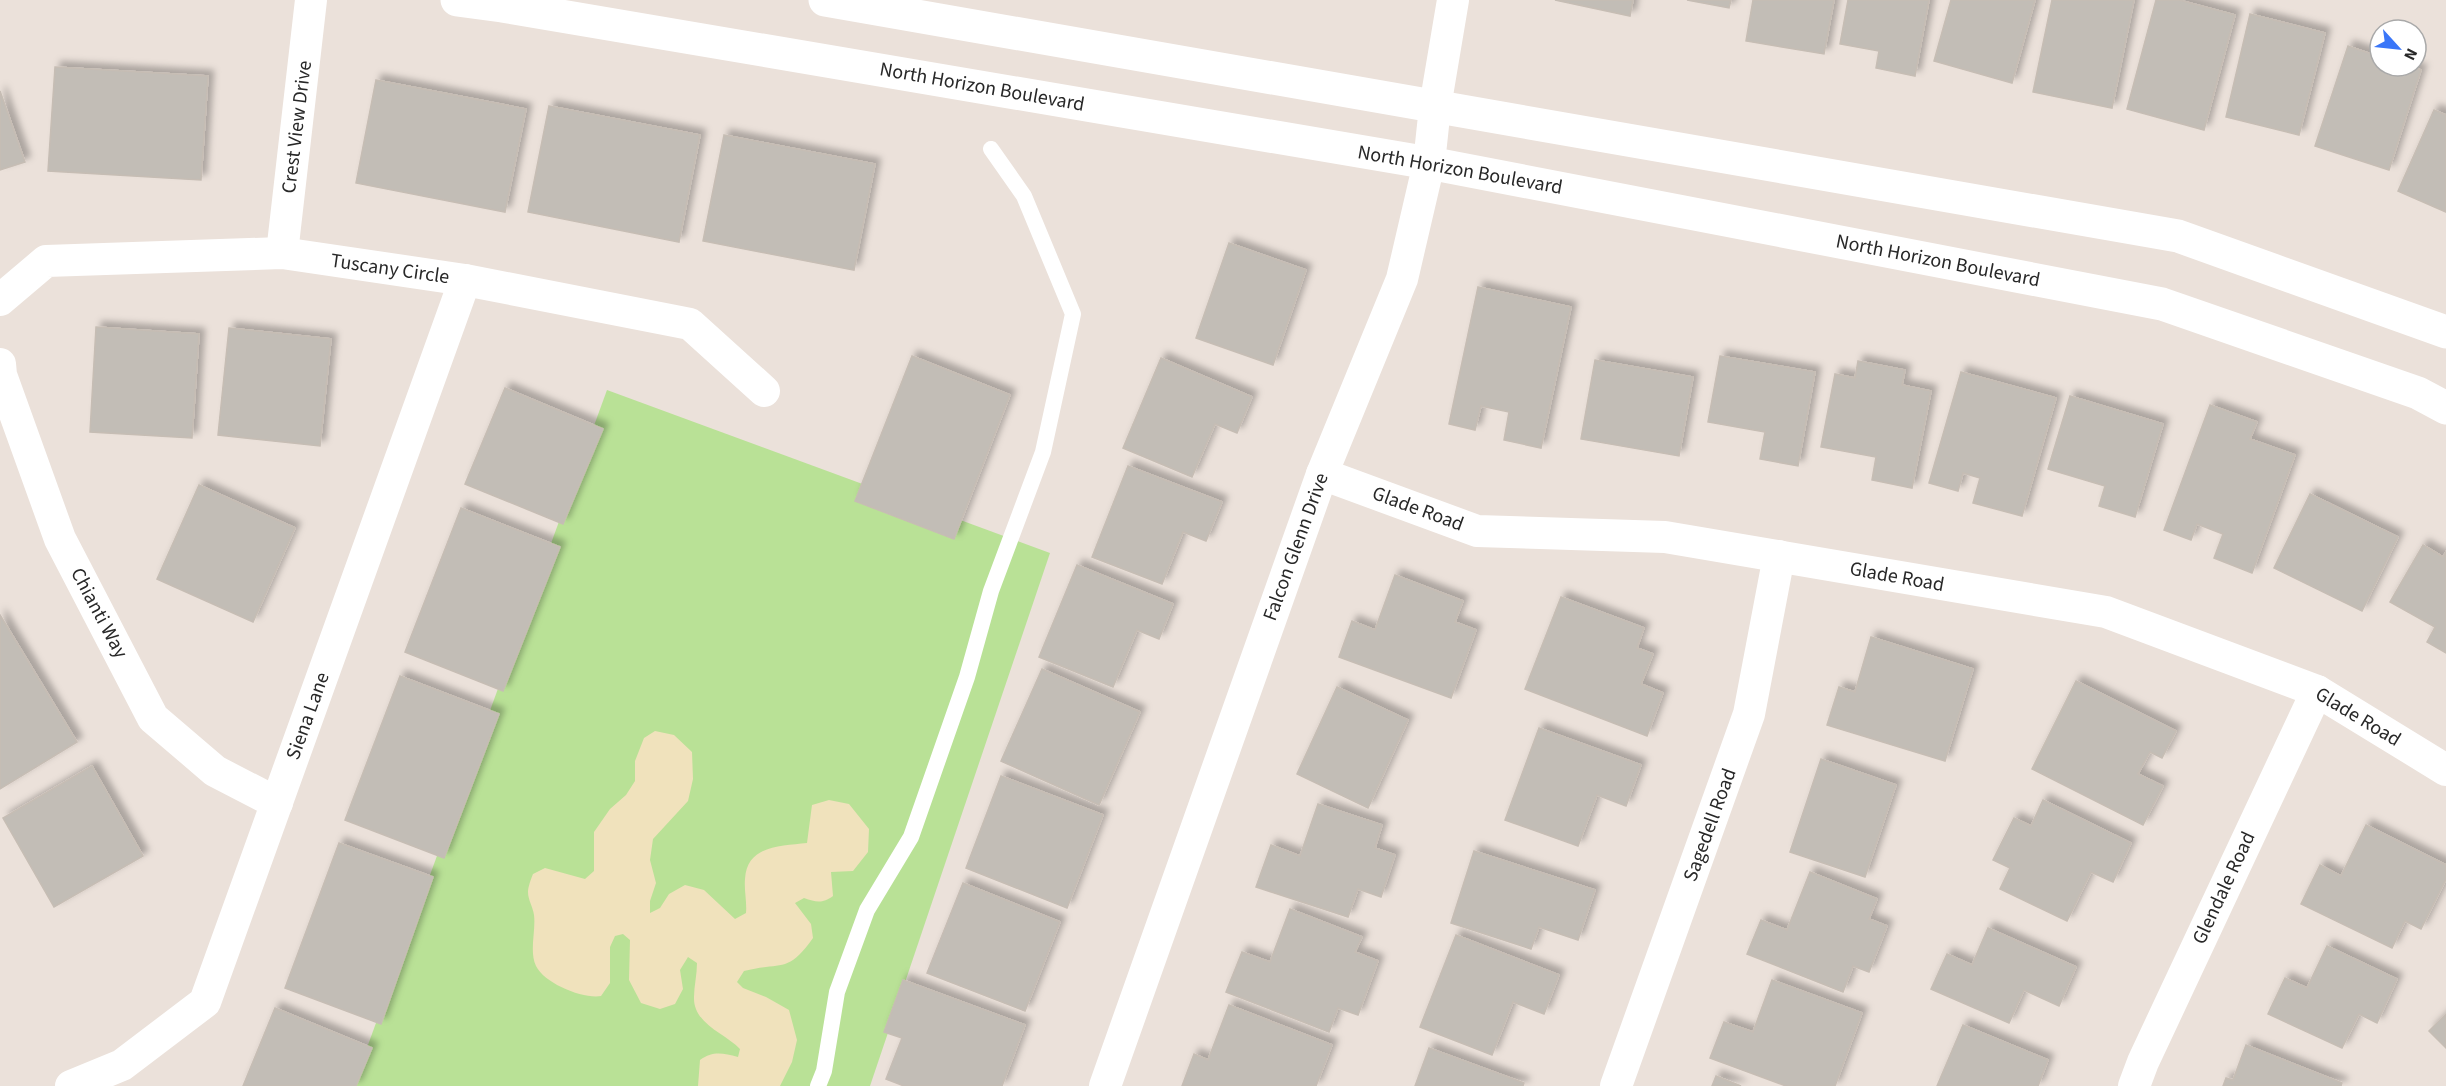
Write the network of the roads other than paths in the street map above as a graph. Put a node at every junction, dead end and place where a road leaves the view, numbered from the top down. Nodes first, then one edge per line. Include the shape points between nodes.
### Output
1 (311, 0) edge
2 (458, 0) edge
3 (825, 0) edge
4 (1453, 0) edge
5 (1435, 107) junction
6 (991, 149) dead end
7 (1429, 163) junction
8 (282, 254) junction
9 (465, 280) junction
10 (0, 300) edge
11 (2446, 332) edge
12 (0, 364) edge
13 (764, 391) dead end
14 (2446, 408) edge
15 (1322, 474) junction
16 (1779, 556) junction
17 (2317, 691) junction
18 (2446, 770) edge
19 (277, 803) junction
20 (71, 1086) edge
21 (818, 1086) edge
22 (1105, 1086) edge
23 (1616, 1086) edge
24 (2134, 1086) edge

1 - 8 street, Crest View Drive
2 - 7 street, North Horizon Boulevard
3 - 5 street
4 - 5 street, Falcon Glenn Drive
5 - 7 street, Falcon Glenn Drive
5 - 11 street via 2178,236
6 - 21 lane via 1024,196 1072,314 1043,452 991,591 967,677 911,837 867,910 837,992
7 - 14 street, North Horizon Boulevard via 2162,304 2418,393
7 - 15 street, Falcon Glenn Drive via 1402,279
8 - 9 street, Tuscany Circle
8 - 10 street, Tuscany Circle via 46,261
9 - 13 street, Tuscany Circle via 690,324
9 - 19 street, Siena Lane
12 - 19 street, Chianti Way via 60,539 153,718 215,771
15 - 16 street, Glade Road via 1477,531 1665,537
15 - 22 street, Falcon Glenn Drive
16 - 17 street, Glade Road via 2106,612
16 - 23 street, Sagedell Road via 1749,714
17 - 18 street, Glade Road
17 - 24 street, Glendale Road
19 - 20 street, Siena Lane via 205,1002 122,1065

